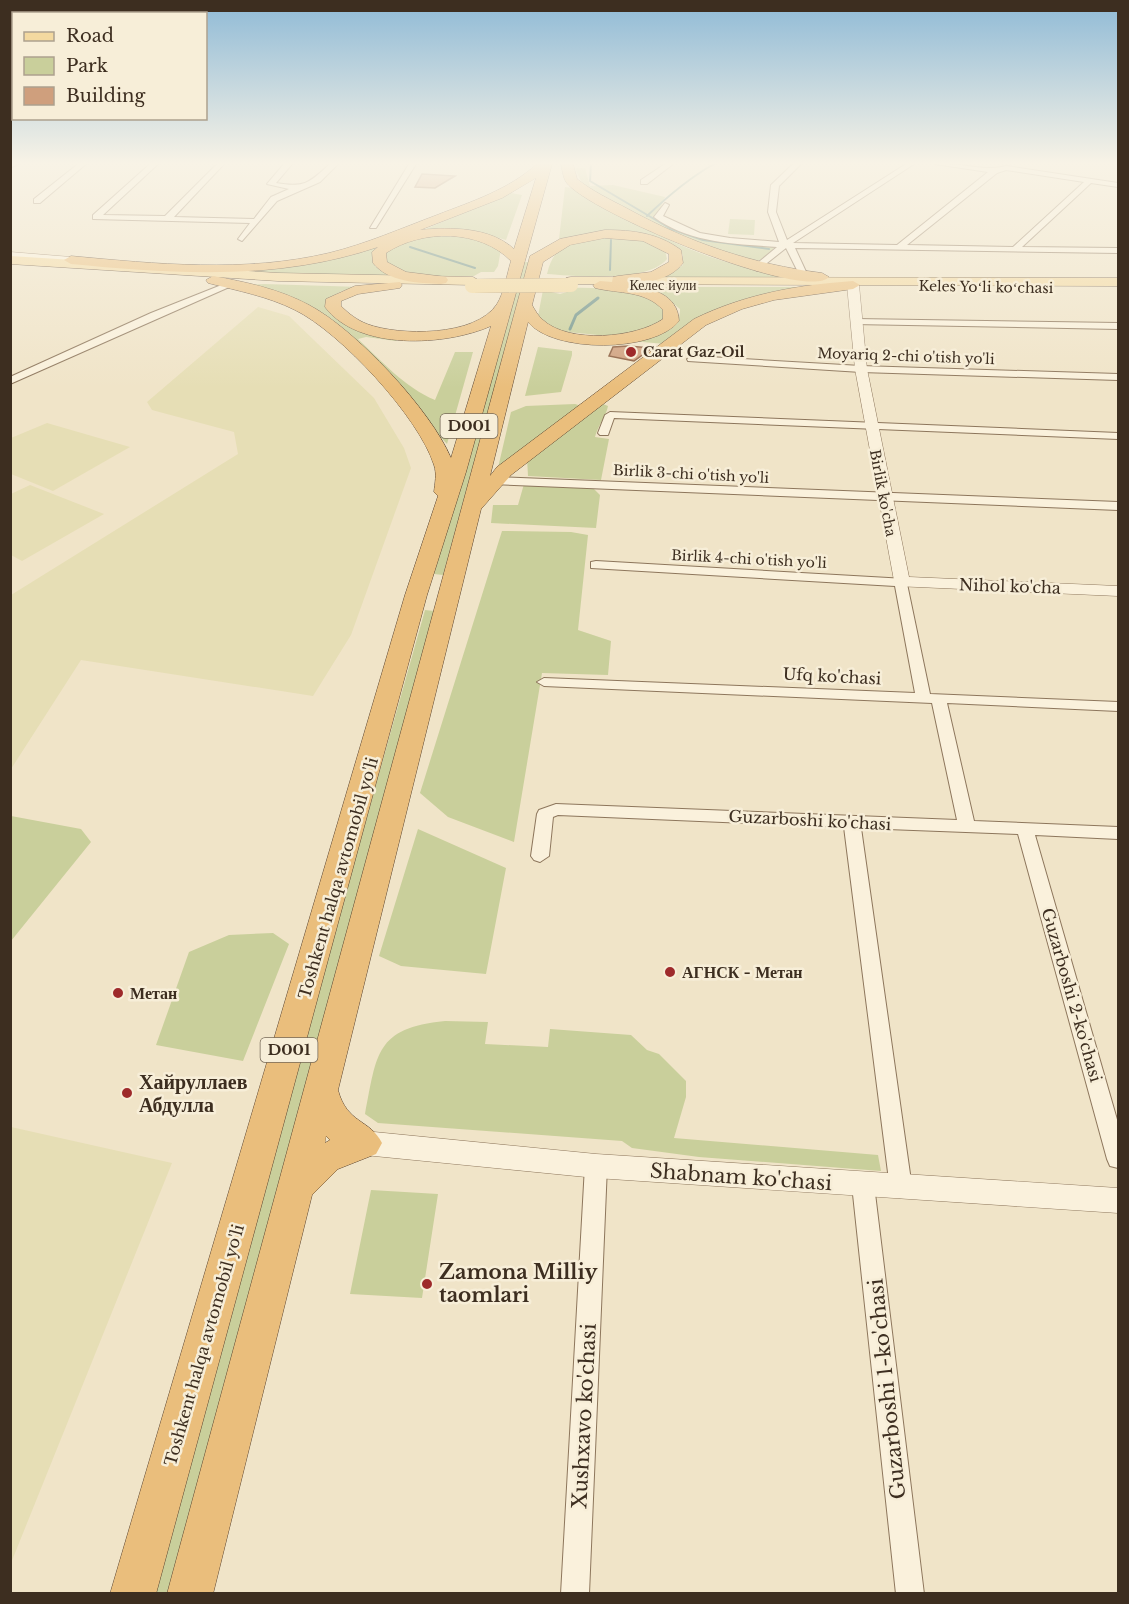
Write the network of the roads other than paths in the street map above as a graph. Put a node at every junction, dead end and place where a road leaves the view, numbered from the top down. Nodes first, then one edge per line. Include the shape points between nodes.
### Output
1 (542, 238) dead end
2 (385, 239) edge
3 (408, 239) edge
4 (480, 239) edge
5 (524, 239) edge
6 (580, 239) edge
7 (647, 239) edge
8 (675, 239) edge
9 (718, 239) edge
10 (781, 239) edge
11 (794, 239) edge
12 (910, 239) edge
13 (1026, 239) edge
14 (786, 244) junction
15 (900, 247) junction
16 (1016, 248) junction
17 (1119, 251) edge
18 (10, 255) edge
19 (10, 260) edge
20 (71, 260) junction
21 (518, 260) junction
22 (536, 260) junction
23 (10, 266) edge
24 (87, 266) junction
25 (757, 268) junction
26 (201, 276) junction
27 (804, 276) junction
28 (441, 280) junction
29 (606, 283) junction
30 (854, 283) junction
31 (232, 284) junction
32 (473, 284) junction
33 (395, 285) junction
34 (1119, 285) edge
35 (504, 306) junction
36 (525, 306) junction
37 (856, 322) junction
38 (1119, 326) edge
39 (692, 359) dead end
40 (861, 369) junction
41 (1119, 377) edge
42 (10, 381) edge
43 (871, 428) junction
44 (604, 434) dead end
45 (1119, 436) edge
46 (496, 481) junction
47 (884, 497) junction
48 (1119, 506) edge
49 (457, 509) junction
50 (596, 566) dead end
51 (901, 582) junction
52 (1119, 591) edge
53 (416, 595) junction
54 (450, 596) junction
55 (544, 682) dead end
56 (931, 699) junction
57 (1119, 706) edge
58 (852, 822) junction
59 (967, 827) junction
60 (1025, 830) junction
61 (1119, 833) edge
62 (540, 856) dead end
63 (321, 1091) junction
64 (364, 1143) junction
65 (1119, 1159) edge
66 (596, 1166) junction
67 (863, 1185) junction
68 (296, 1188) junction
69 (901, 1188) junction
70 (1119, 1201) edge
71 (133, 1593) edge
72 (190, 1593) edge
73 (574, 1593) edge
74 (910, 1593) edge

1 - 22 highway, Toshkent halqa avtomobil yo'li / D001
2 - 20 highway via 319,259 234,270
3 - 28 highway via 380,252 380,263 415,278
4 - 21 highway via 498,243
5 - 21 highway, Toshkent halqa avtomobil yo'li / D001
6 - 22 highway via 557,244
7 - 29 highway via 668,246 676,253 676,263 666,271 642,278
8 - 25 highway
9 - 14 street
10 - 14 street
11 - 14 street
12 - 15 street
13 - 16 street
14 - 15 street
14 - 25 street
14 - 27 street
15 - 16 street
16 - 17 street
18 - 20 street
19 - 24 main road
20 - 24 main road
21 - 35 highway, Toshkent halqa avtomobil yo'li / D001
22 - 36 highway, Toshkent halqa avtomobil yo'li / D001
23 - 26 main road
24 - 26 main road
25 - 27 highway
26 - 28 main road
26 - 31 highway
26 - 33 main road
27 - 30 highway
28 - 32 main road
29 - 30 main road, Келес йули
29 - 32 main road, Келес йули, bridge
29 - 36 highway via 661,299 671,309 671,321 640,336 582,338 542,328
30 - 34 main road, Keles Yoʻli koʻchasi
30 - 34 main road, Keles Yoʻli koʻchasi via 1080,288
30 - 37 street, Birlik ko'cha
30 - 46 highway via 782,293 737,304 709,317 518,460
31 - 42 street
31 - 49 highway via 283,299 315,314 394,390 422,422 438,449
32 - 33 main road
33 - 35 highway via 345,293 334,299 333,307 344,318 368,329 417,335 476,327 491,320
35 - 49 highway, Toshkent halqa avtomobil yo'li / D001 via 456,472
36 - 49 highway, Toshkent halqa avtomobil yo'li / D001
37 - 38 street
37 - 40 street, Birlik ko'cha
39 - 40 street, Moyariq 2-chi o'tish yo'li
40 - 41 street, Moyariq 2-chi o'tish yo'li
40 - 43 street, Birlik ko'cha
43 - 44 street via 610,415
43 - 45 street
43 - 47 street, Birlik ko'cha
46 - 47 street, Birlik 3-chi o'tish yo'li
46 - 49 highway
47 - 48 street, Birlik 3-chi o'tish yo'li
47 - 51 street, Birlik ko'cha
49 - 53 highway, Toshkent halqa avtomobil yo'li / D001
49 - 54 highway, Toshkent halqa avtomobil yo'li / D001
50 - 51 street, Birlik 4-chi o'tish yo'li
51 - 52 street, Nihol ko'cha
51 - 56 street, Birlik ko'cha
53 - 54 highway
53 - 71 highway, Toshkent halqa avtomobil yo'li / D001
54 - 63 highway, Toshkent halqa avtomobil yo'li / D001
55 - 56 street, Ufq ko'chasi
56 - 57 street, Ufq ko'chasi
56 - 59 street, Birlik ko'cha
58 - 59 street, Guzarboshi ko'chasi
58 - 62 street, Guzarboshi ko'chasi via 556,809 545,814
58 - 69 street
59 - 60 street, Guzarboshi ko'chasi
60 - 61 street, Guzarboshi ko'chasi
60 - 65 street, Guzarboshi 2-ko'chasi
63 - 64 highway via 324,1108 333,1123
63 - 68 highway, Toshkent halqa avtomobil yo'li / D001
64 - 66 street, Shabnam ko'chasi
64 - 68 highway via 325,1158
66 - 67 street, Shabnam ko'chasi
66 - 73 street, Xushxavo ko'chasi
67 - 69 street, Shabnam ko'chasi
67 - 74 street, Guzarboshi 1-ko'chasi
68 - 72 highway, Toshkent halqa avtomobil yo'li / D001
69 - 70 street, Shabnam ko'chasi

